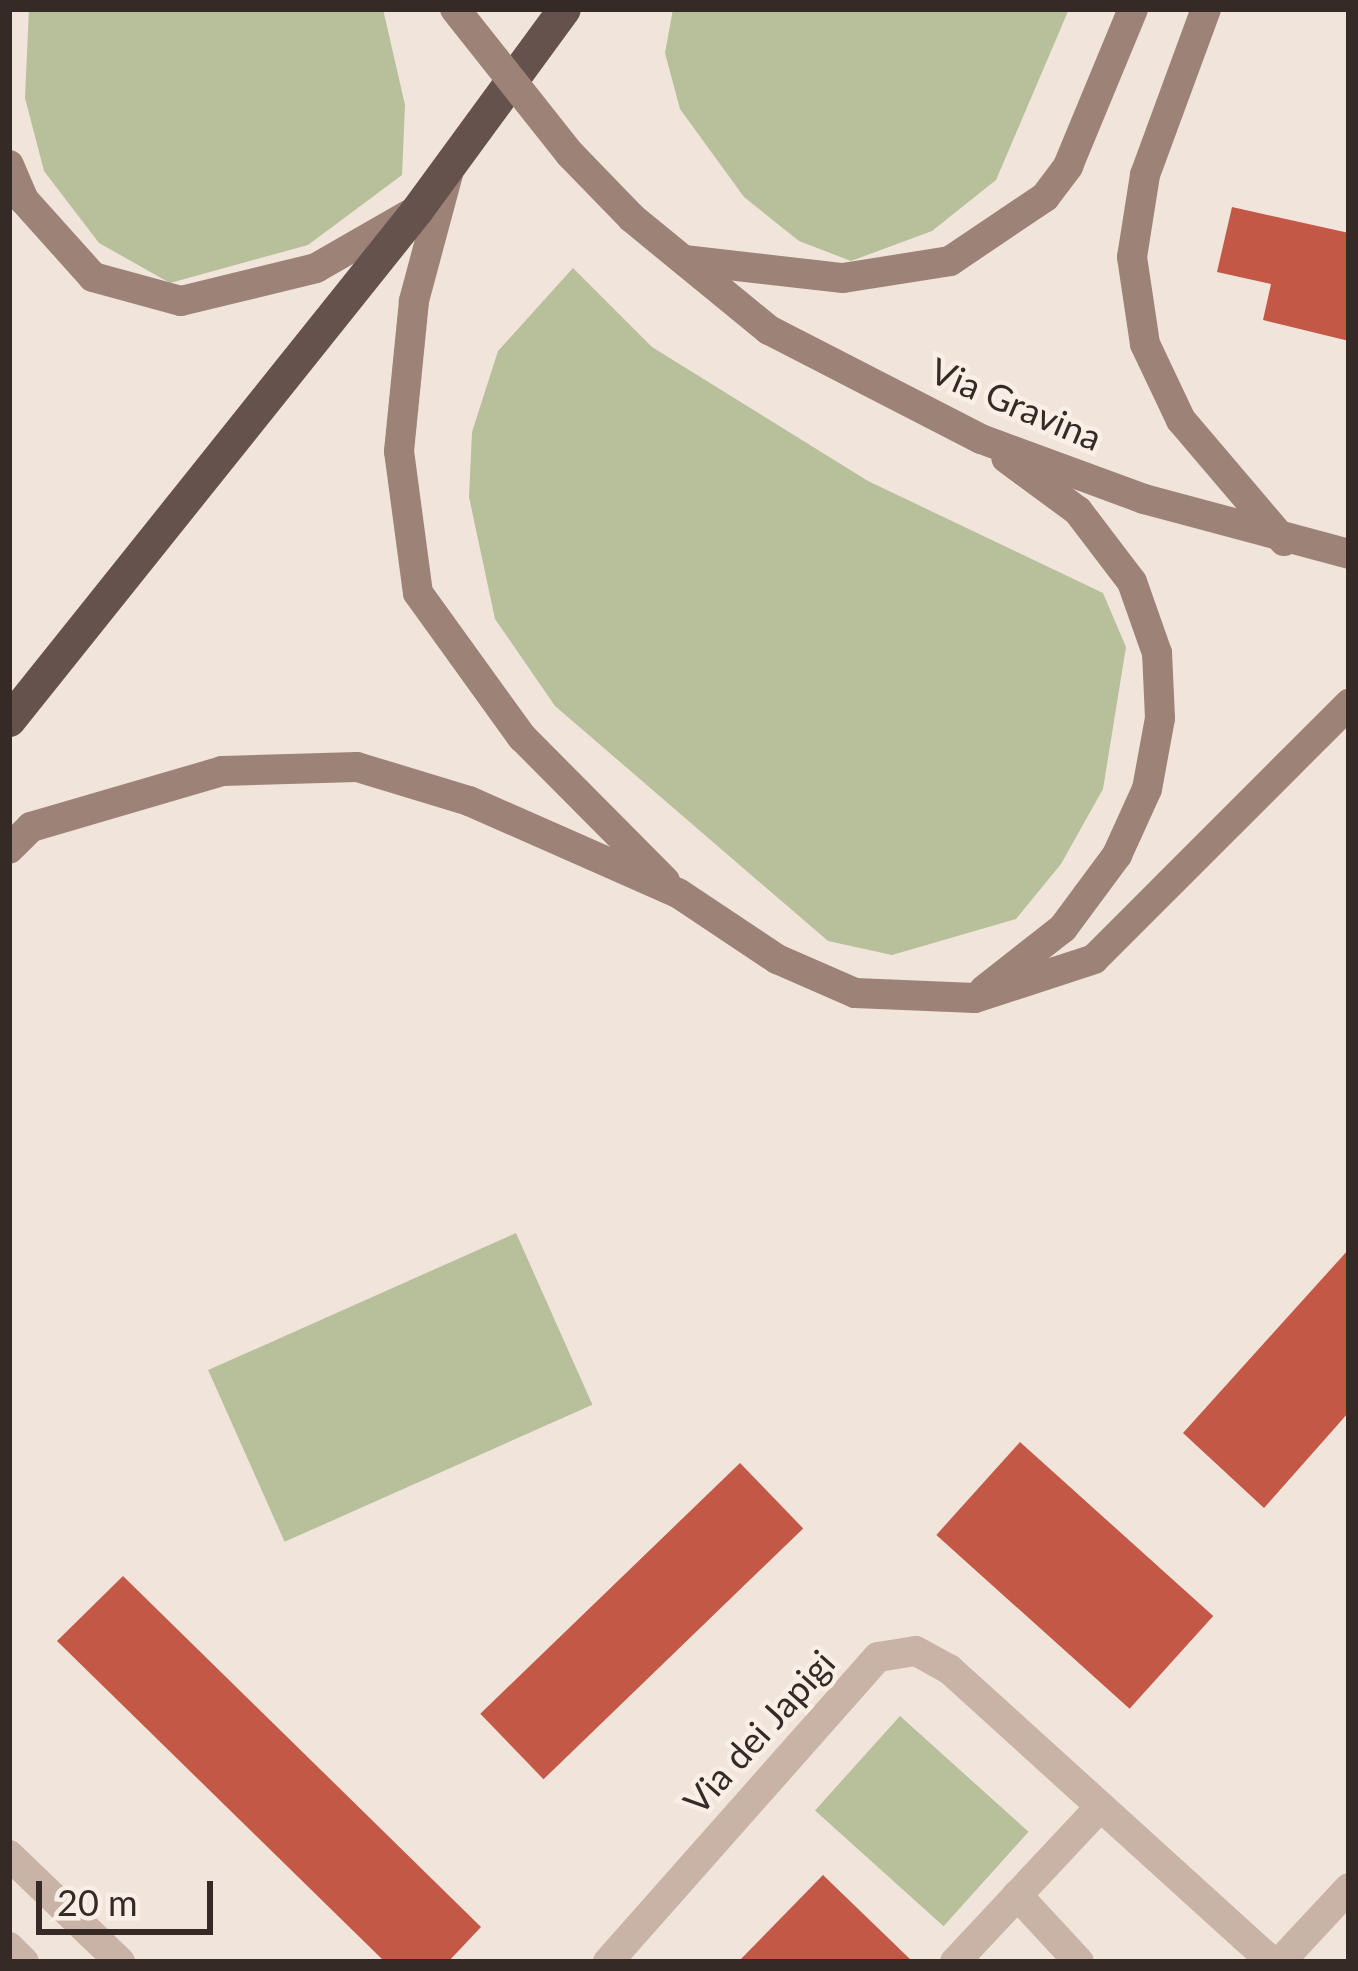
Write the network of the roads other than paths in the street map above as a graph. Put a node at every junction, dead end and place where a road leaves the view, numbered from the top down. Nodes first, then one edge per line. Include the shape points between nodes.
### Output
1 (455, 9) edge
2 (564, 9) edge
3 (1132, 9) edge
4 (1206, 9) edge
5 (451, 163) junction
6 (9, 164) edge
7 (416, 211) junction
8 (684, 260) junction
9 (981, 439) junction
10 (1284, 541) junction
11 (1349, 554) edge
12 (1349, 704) edge
13 (9, 720) edge
14 (9, 849) edge
15 (678, 893) junction
16 (975, 998) junction
17 (1100, 1807) junction
18 (9, 1855) edge
19 (1349, 1888) edge
20 (1018, 1895) junction
21 (9, 1947) edge
22 (24, 1962) edge
23 (120, 1962) edge
24 (608, 1962) edge
25 (956, 1962) edge
26 (1079, 1962) edge
27 (1276, 1962) edge

1 - 8 main road, Via Gravina, bridge via 570,154
2 - 5 highway
3 - 8 main road via 1068,166 1045,196 970,250 950,261 843,278
4 - 10 main road via 1145,175 1132,257 1145,344 1181,420
5 - 7 highway
5 - 15 main road via 414,301 399,451 418,592 522,736
6 - 7 main road via 24,200 93,277 181,301 316,268
7 - 13 highway
8 - 9 main road, Via Gravina via 769,329
9 - 10 main road, Via Gravina
9 - 16 main road via 1078,511 1132,582 1156,653 1160,718 1147,789 1117,855 1063,928
10 - 11 main road, Via Gravina
12 - 16 main road via 1094,959
14 - 15 main road via 31,827 222,771 357,767 470,801
15 - 16 main road via 777,959 855,993
17 - 20 street
17 - 24 street, Via dei Japigi via 950,1669 916,1651 878,1657
17 - 27 street, Via dei Japigi
18 - 23 street
19 - 27 street
20 - 25 street
20 - 26 street
21 - 22 street

